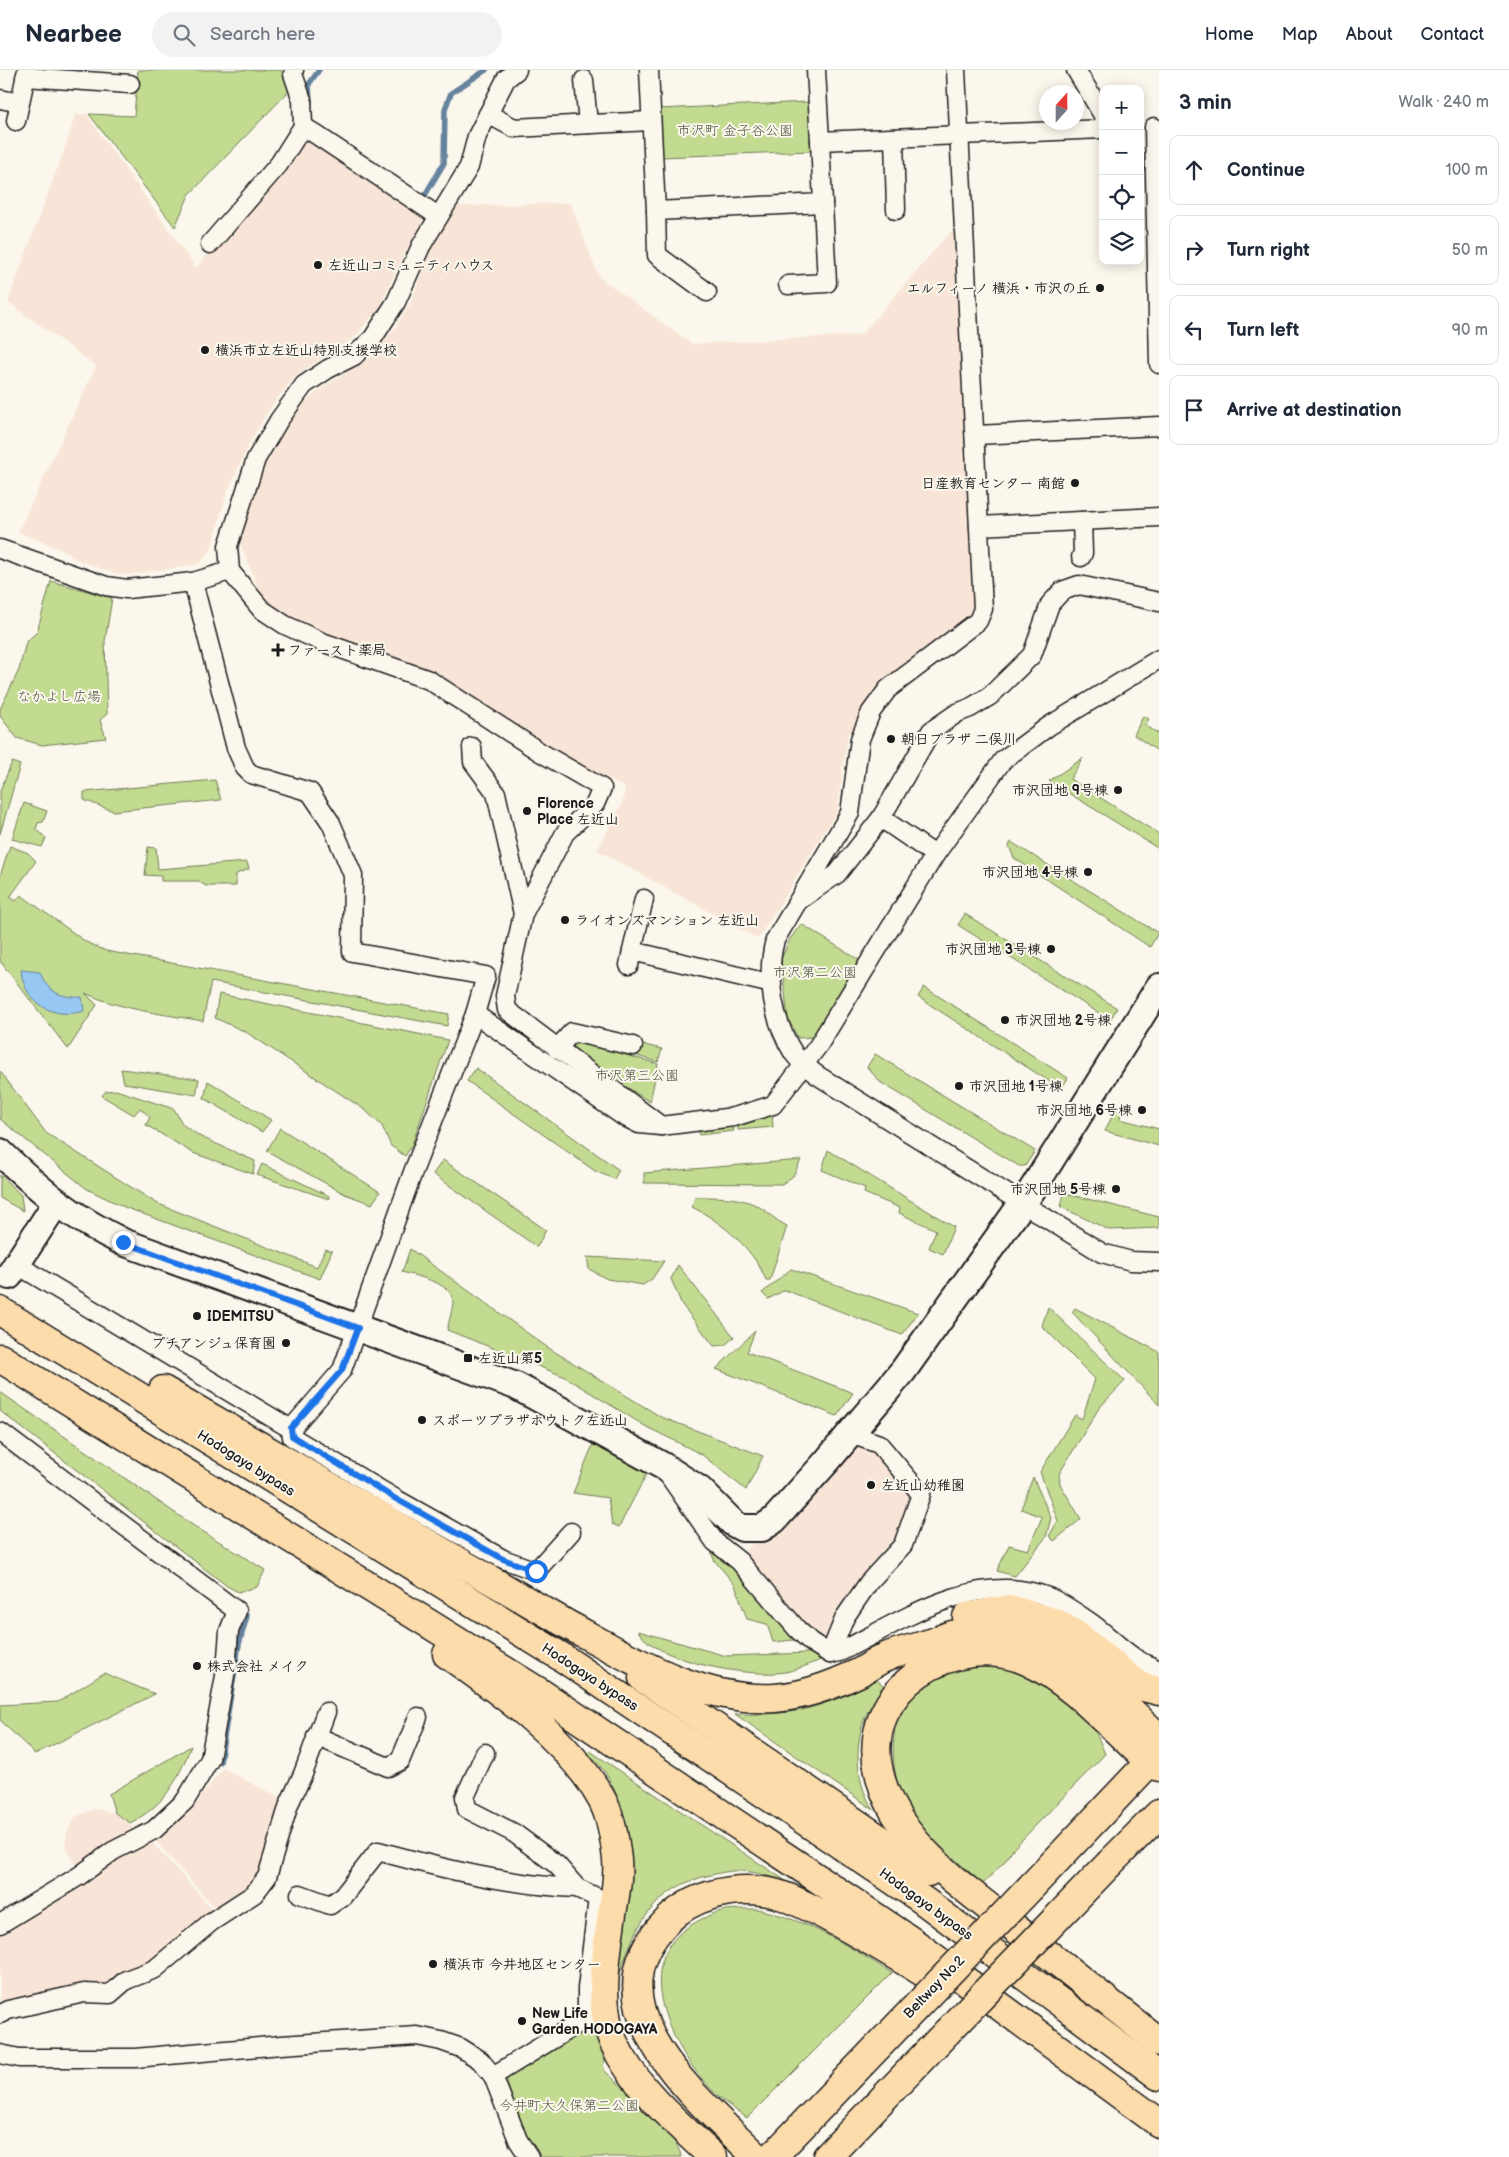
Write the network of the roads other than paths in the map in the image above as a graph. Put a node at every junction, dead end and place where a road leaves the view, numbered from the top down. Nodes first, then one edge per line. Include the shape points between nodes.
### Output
1 (294, 70) edge
2 (517, 70) edge
3 (649, 70) edge
4 (816, 70) edge
5 (956, 70) edge
6 (1076, 70) edge
7 (26, 74) edge
8 (100, 76) edge
9 (584, 80) dead end
10 (130, 84) dead end
11 (0, 99) edge
12 (20, 103) junction
13 (1099, 108) edge
14 (488, 114) junction
15 (16, 121) dead end
16 (652, 121) junction
17 (588, 124) junction
18 (304, 126) junction
19 (1151, 127) edge
20 (1099, 129) edge
21 (959, 135) junction
22 (894, 138) junction
23 (820, 140) junction
24 (823, 203) junction
25 (896, 210) dead end
26 (656, 211) junction
27 (438, 216) junction
28 (1157, 228) edge
29 (210, 244) dead end
30 (788, 285) dead end
31 (707, 292) dead end
32 (1158, 322) edge
33 (1159, 364) edge
34 (1159, 426) edge
35 (976, 435) junction
36 (1159, 517) edge
37 (1082, 521) junction
38 (979, 526) junction
39 (0, 549) edge
40 (1081, 557) dead end
41 (230, 571) junction
42 (193, 582) junction
43 (1159, 602) edge
44 (1159, 659) edge
45 (472, 747) dead end
46 (881, 818) junction
47 (935, 855) junction
48 (644, 899) dead end
49 (801, 899) junction
50 (523, 914) junction
51 (772, 984) junction
52 (1159, 987) edge
53 (475, 1014) junction
54 (634, 1046) dead end
55 (557, 1049) junction
56 (805, 1065) junction
57 (661, 1126) junction
58 (0, 1152) edge
59 (56, 1203) junction
60 (1023, 1204) junction
61 (1159, 1262) edge
62 (12, 1270) joint
63 (3, 1313) edge
64 (358, 1328) junction
65 (0, 1358) edge
66 (291, 1428) junction
67 (0, 1432) edge
68 (851, 1434) junction
69 (663, 1466) junction
70 (238, 1506) junction
71 (571, 1532) dead end
72 (508, 1590) junction
73 (904, 1650) junction
74 (830, 1654) junction
75 (1159, 1670) edge
76 (1159, 1691) edge
77 (326, 1712) dead end
78 (418, 1717) dead end
79 (316, 1736) junction
80 (485, 1753) dead end
81 (1157, 1755) edge
82 (1159, 1814) edge
83 (576, 1888) junction
84 (300, 1894) dead end
85 (0, 1924) edge
86 (0, 2014) edge
87 (1159, 2042) edge
88 (0, 2054) edge
89 (493, 2076) junction
90 (1159, 2076) edge
91 (1151, 2116) edge
92 (711, 2156) edge
93 (529, 2157) edge
94 (757, 2157) edge
95 (772, 2157) edge
96 (827, 2157) edge

1 - 18 street via 302,100
2 - 14 street via 506,79
3 - 16 street
4 - 23 street
5 - 21 street
6 - 13 street
7 - 8 street
7 - 12 street
8 - 10 street
9 - 17 street
11 - 12 street
12 - 15 street
14 - 17 street via 514,128
14 - 27 street via 477,136 469,167
16 - 17 street
16 - 26 street
18 - 27 street
18 - 29 street via 279,164
19 - 28 street
20 - 21 street
21 - 22 street
21 - 35 street
22 - 23 street
22 - 25 street
23 - 24 street
24 - 26 street
24 - 30 street via 827,283
26 - 31 street via 657,255
27 - 41 street via 396,302 373,338 354,356 304,385 256,459 228,546
28 - 32 street
32 - 33 street
34 - 35 street
35 - 38 street
36 - 37 street
37 - 38 street
37 - 40 street
38 - 49 street via 983,609 978,621 888,689 871,712 860,739 850,813
39 - 42 street via 106,586 127,589
41 - 42 street
41 - 50 street via 261,609 285,625 322,642 429,680 472,712 602,788 595,804 565,833
42 - 53 street via 236,748 245,768 251,774 310,792 331,823 353,875 352,952 486,976
43 - 46 street via 1079,586 1073,582 1050,604 1032,655 990,696 931,731
44 - 47 street via 1049,726 1002,760
45 - 50 street via 473,762 496,793
46 - 47 street
46 - 49 street via 837,874
47 - 56 street
48 - 51 street via 630,958
49 - 51 street via 776,940 770,959
50 - 55 street via 506,996 507,1010
51 - 56 street via 773,1006 781,1027 795,1055
52 - 60 street
53 - 57 street via 623,1116 639,1124
53 - 64 street via 413,1172
54 - 55 street via 572,1032
55 - 57 street
56 - 57 street via 773,1105 734,1117
56 - 60 street
58 - 59 street
59 - 62 street
59 - 64 street via 123,1242
60 - 61 street via 1102,1253 1131,1261
60 - 68 street via 903,1371
62 - 66 street
63 - 72 main road via 158,1387
63 - 90 main road, Hodogaya bypass via 571,1664 924,1901
64 - 66 street via 342,1370
64 - 69 street via 516,1386
65 - 70 main road
66 - 71 street via 292,1436 503,1559 536,1571
67 - 85 street via 237,1611 229,1631 226,1670 210,1759 185,1801 154,1830 113,1851 79,1876
68 - 69 street via 774,1520 762,1528 742,1528 700,1490
68 - 74 street via 879,1444 921,1494 903,1545 869,1582 845,1617
69 - 74 street via 715,1542 739,1561 811,1642
70 - 91 main road via 539,1692 914,1943
70 - 92 main road via 450,1656 563,1747 585,1773 602,1799 617,1861 604,1996 609,2027 626,2064
72 - 73 main road via 639,1663 695,1687 734,1695 774,1698 800,1694 858,1673
72 - 87 main road via 934,1877
73 - 76 main road via 957,1620 1009,1609 1056,1623 1076,1635 1138,1686
73 - 81 main road via 952,1635 994,1628 1023,1631 1047,1641 1069,1656
74 - 75 street via 960,1594 988,1590 1018,1591 1056,1602 1088,1620 1136,1659
77 - 79 street
78 - 79 street via 400,1761 388,1767
79 - 86 street via 289,1804 271,1879 254,1894 211,1922 155,1969 126,1980 110,1994 84,1993
80 - 83 street via 465,1797 467,1810 514,1833 557,1865
81 - 87 main road via 1050,1673 1026,1660 986,1650 951,1656 912,1677 896,1694 882,1721 877,1746 879,1772 888,1799 902,1826 926,1855
81 - 95 main road, Beltway No.2, bridge
82 - 96 main road, bridge
83 - 84 street via 533,1886 454,1871 378,1851 343,1896 330,1905
83 - 89 street via 598,1898 587,1988 587,2018
88 - 89 street via 19,2058 135,2058 281,2044 417,2036 461,2048 480,2060
89 - 93 street via 518,2140
91 - 94 main road via 857,1932 796,1901 764,1891 736,1890 697,1900 665,1923 651,1942 640,1968 638,1996 643,2022 660,2054 687,2088

